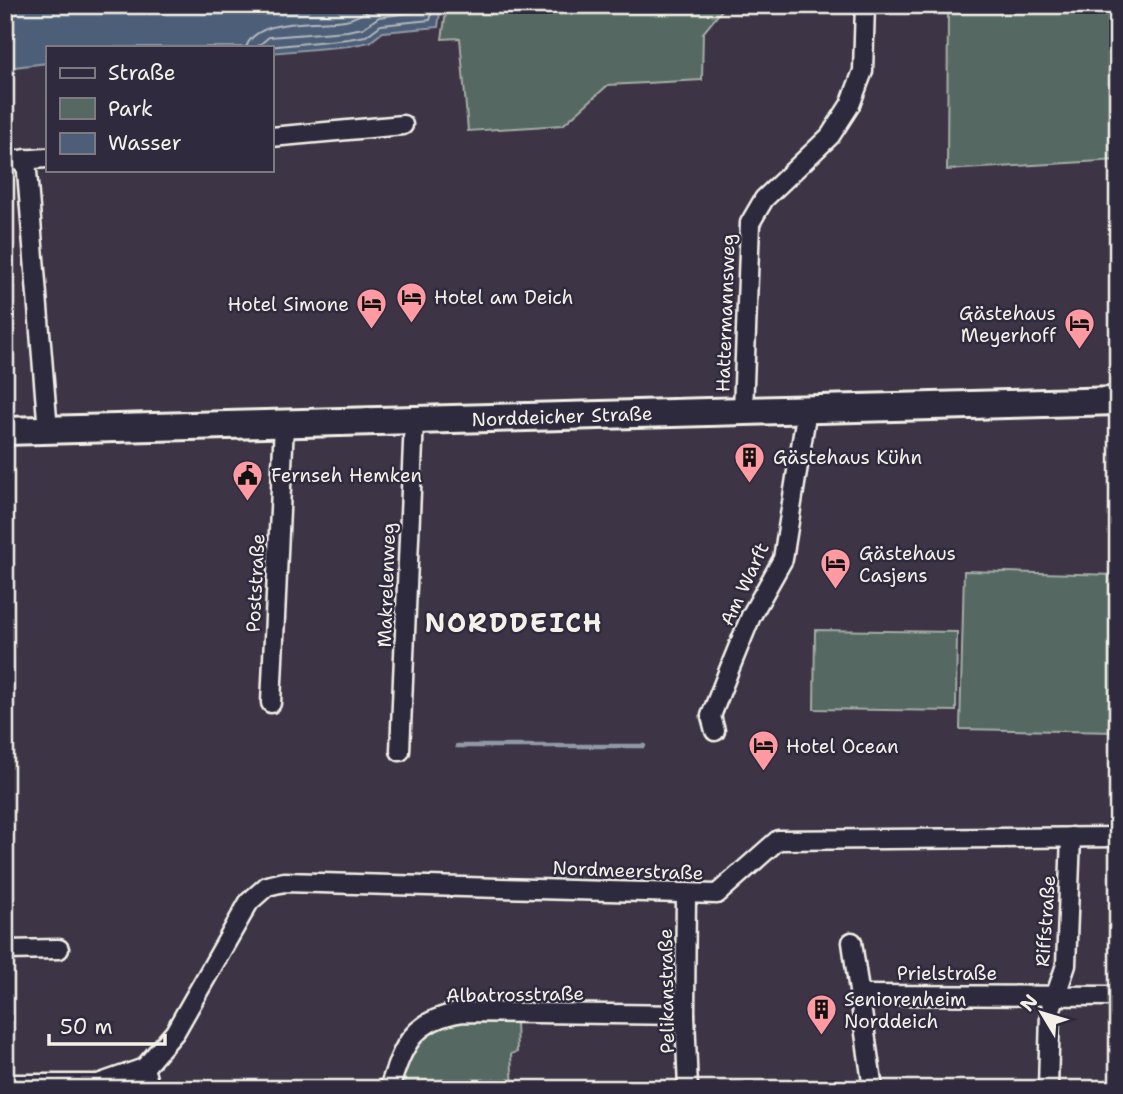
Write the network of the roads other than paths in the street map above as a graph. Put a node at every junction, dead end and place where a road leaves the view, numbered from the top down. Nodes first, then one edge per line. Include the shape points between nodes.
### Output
1 (865, 5) edge
2 (403, 125) dead end
3 (273, 137) edge
4 (46, 158) edge
5 (26, 159) junction
6 (5, 161) edge
7 (1118, 401) edge
8 (807, 409) junction
9 (743, 411) junction
10 (414, 420) junction
11 (284, 424) junction
12 (48, 430) junction
13 (5, 431) edge
14 (271, 703) dead end
15 (715, 731) dead end
16 (400, 751) dead end
17 (1071, 837) junction
18 (1118, 837) edge
19 (687, 893) junction
20 (852, 942) dead end
21 (59, 949) dead end
22 (5, 950) edge
23 (1058, 994) junction
24 (860, 995) junction
25 (1118, 996) edge
26 (684, 1015) junction
27 (144, 1068) junction
28 (5, 1084) edge
29 (150, 1089) edge
30 (389, 1089) edge
31 (688, 1089) edge
32 (873, 1089) edge
33 (1048, 1089) edge

1 - 9 street, Hattermannsweg via 863,71 850,105 830,135 764,199 750,223
2 - 3 street
4 - 5 street
5 - 6 street
5 - 12 street
7 - 8 street, Norddeicher Straße
8 - 9 street, Norddeicher Straße
8 - 15 street, Am Warft via 783,559 751,616 724,682 711,716
9 - 10 street, Norddeicher Straße
10 - 11 street, Norddeicher Straße
10 - 16 street, Makrelenweg
11 - 12 street, Norddeicher Straße
11 - 14 street, Poststraße
12 - 13 street, Norddeicher Straße
17 - 18 street, Nordmeerstraße
17 - 19 street, Nordmeerstraße via 778,840 717,894
17 - 23 street, Riffstraße via 1066,965
19 - 26 street, Pelikanstraße
19 - 27 street, Nordmeerstraße via 284,882 267,886 249,902 175,1032
20 - 24 street
21 - 22 street
23 - 24 street, Prielstraße
23 - 25 street, Prielstraße
23 - 33 street, Riffstraße via 1051,1012
24 - 32 street
26 - 30 street, Albatrosstraße via 463,1012 437,1017 421,1026 410,1040
26 - 31 street, Pelikanstraße
27 - 28 street via 98,1084
27 - 29 street

